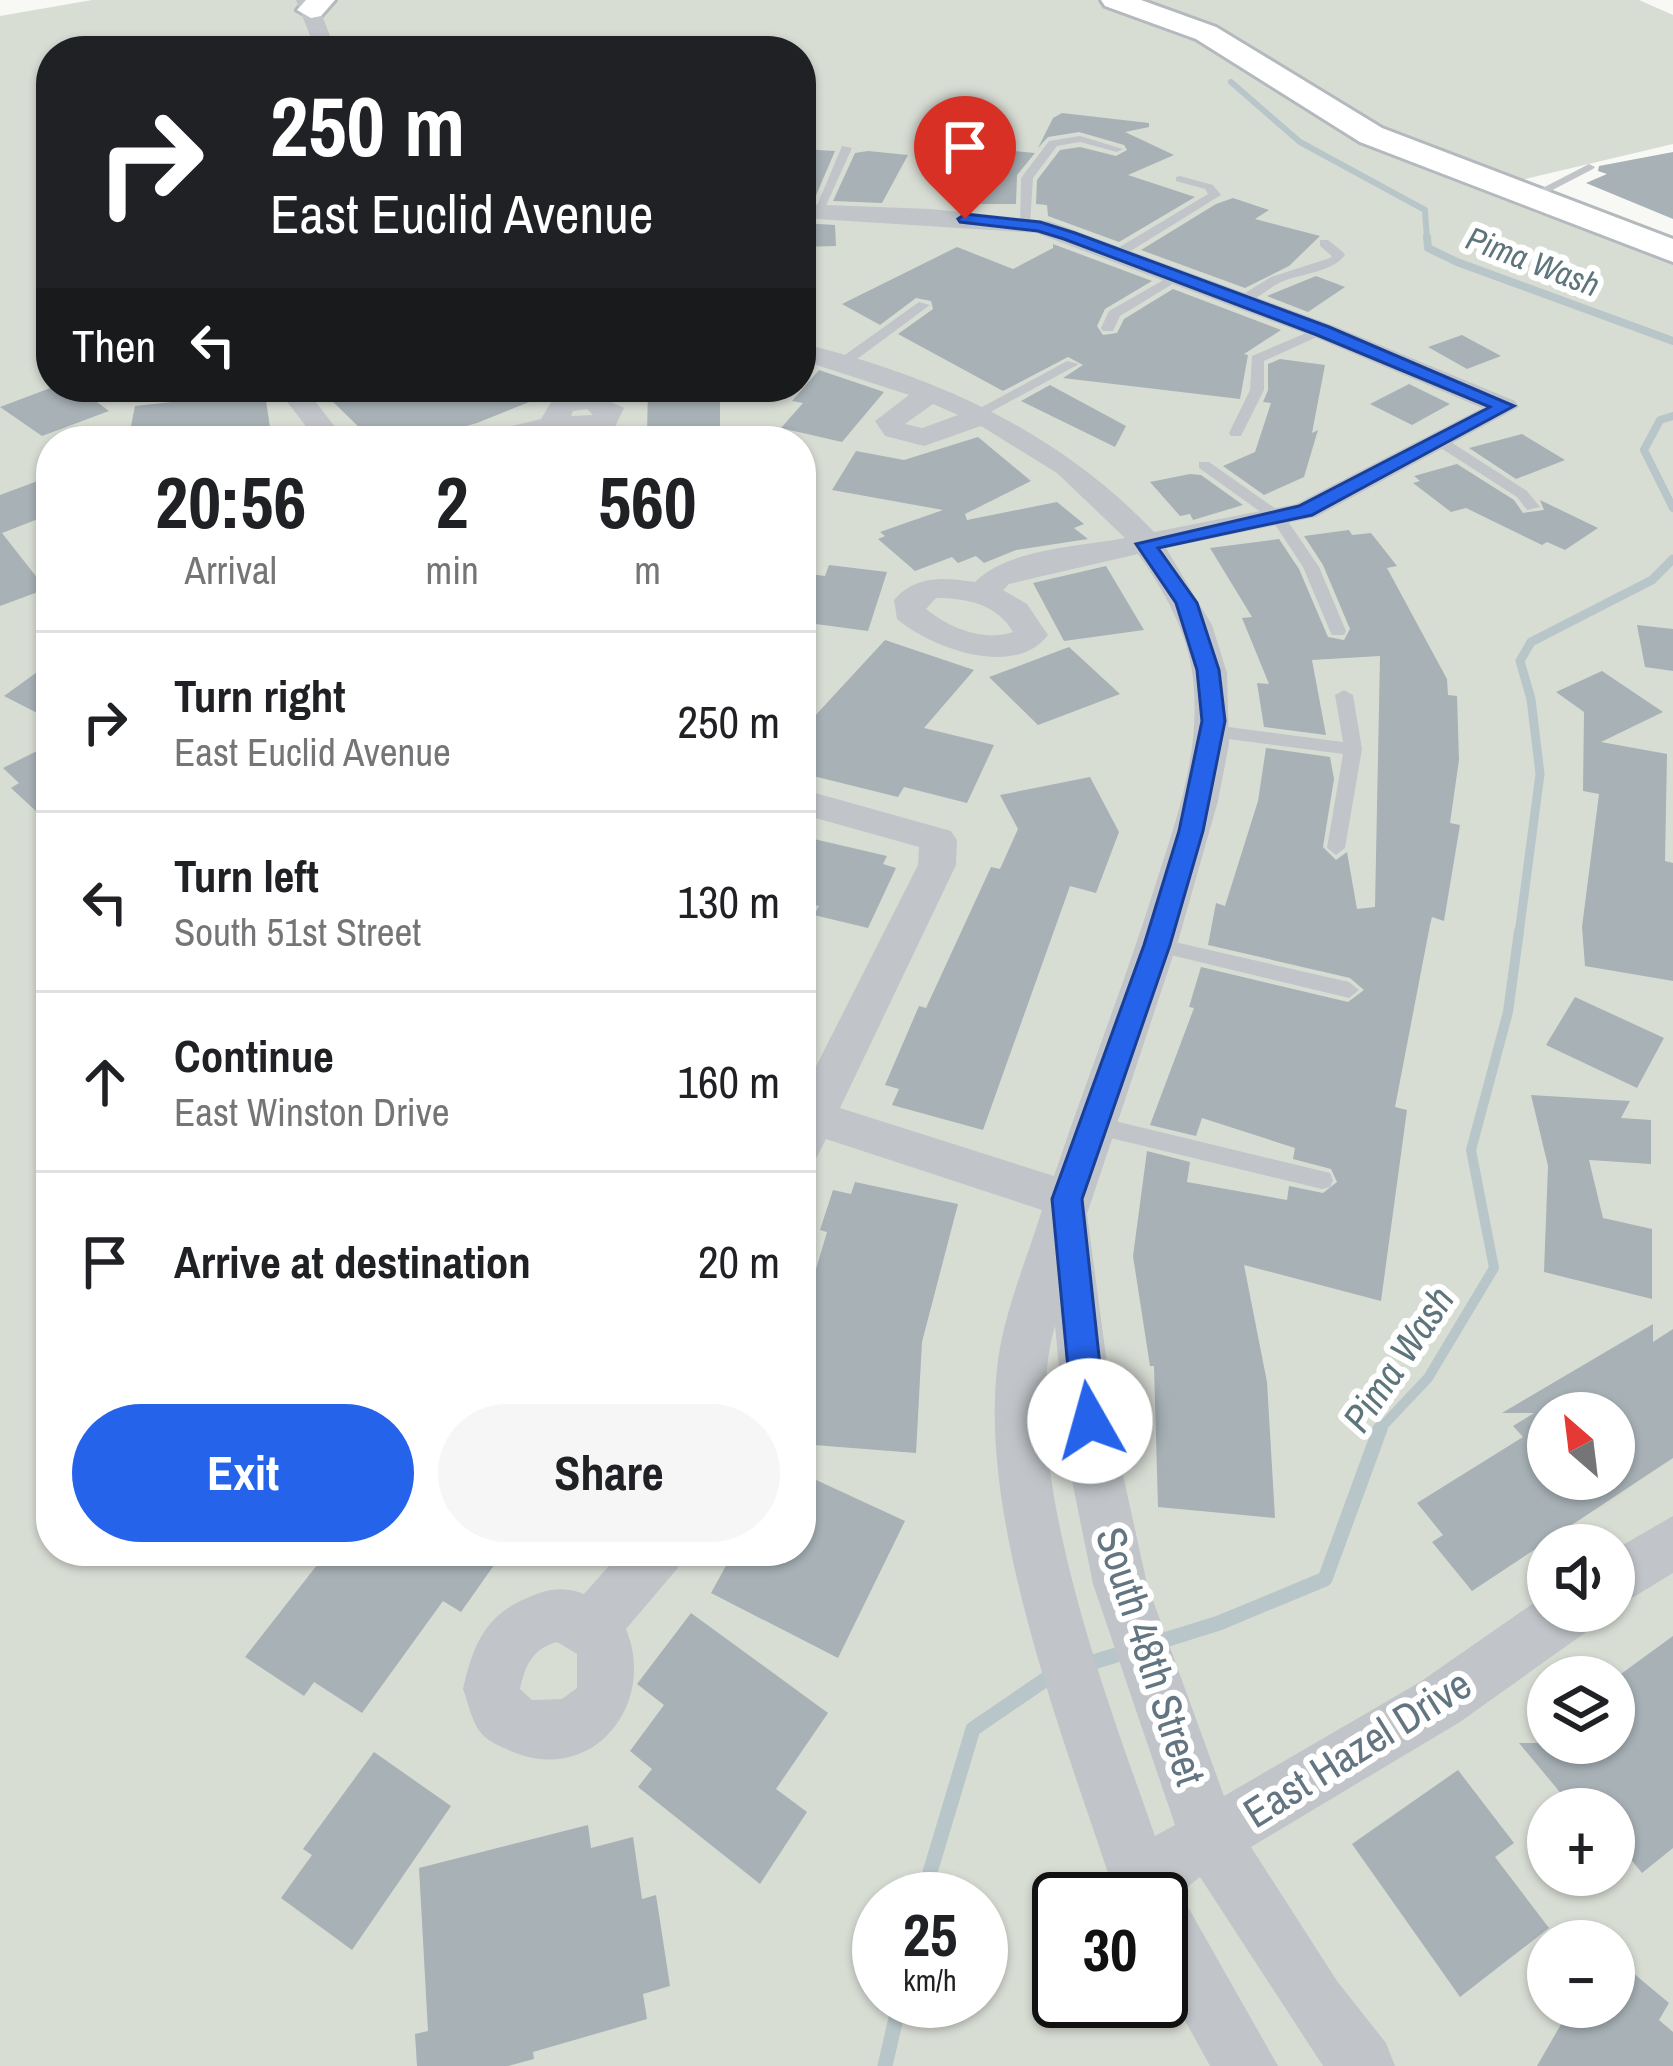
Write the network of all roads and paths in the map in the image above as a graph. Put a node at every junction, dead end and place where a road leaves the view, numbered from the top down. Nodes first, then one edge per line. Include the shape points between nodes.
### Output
1 (1115, 0) edge
2 (1148, 0) edge
3 (846, 148) dead end
4 (1117, 149) dead end
5 (1588, 167) dead end
6 (1180, 178) dead end
7 (1544, 191) junction
8 (816, 199) edge
9 (816, 211) edge
10 (1032, 225) junction
11 (1324, 243) dead end
12 (1671, 244) edge
13 (1118, 254) junction
14 (1178, 277) junction
15 (1242, 301) junction
16 (924, 304) dead end
17 (1108, 328) dead end
18 (1323, 331) junction
19 (816, 356) edge
20 (840, 364) junction
21 (1072, 364) dead end
22 (930, 394) junction
23 (302, 402) edge
24 (981, 414) junction
25 (560, 423) dead end
26 (320, 426) edge
27 (547, 426) edge
28 (1236, 433) dead end
29 (1441, 442) junction
30 (1204, 465) dead end
31 (1532, 507) dead end
32 (1279, 517) junction
33 (1146, 544) junction
34 (982, 593) dead end
35 (1338, 631) dead end
36 (1343, 695) dead end
37 (1213, 731) junction
38 (1353, 749) junction
39 (816, 805) edge
40 (1336, 848) dead end
41 (1157, 945) junction
42 (1349, 990) dead end
43 (816, 1105) edge
44 (1094, 1125) junction
45 (816, 1128) edge
46 (1322, 1180) dead end
47 (1067, 1199) junction
48 (1673, 1542) edge
49 (645, 1566) edge
50 (1635, 1568) edge
51 (592, 1627) dead end
52 (1540, 1632) edge
53 (1210, 1838) junction
54 (1142, 1872) edge
55 (1177, 1872) edge
56 (1188, 1963) edge
57 (1246, 2066) edge
58 (1364, 2066) edge

1 - 7 main road via 1206,33 1370,135
2 - 7 main road via 1247,38 1394,130
3 - 8 lane
4 - 10 lane via 1053,143 1027,178
5 - 7 lane
6 - 13 lane via 1215,195
7 - 12 main road
9 - 10 street
10 - 13 street
11 - 15 lane via 1339,255 1334,261 1275,280
13 - 14 street
14 - 15 street
14 - 17 lane via 1114,314
15 - 18 street
16 - 20 lane
18 - 28 lane via 1257,359 1257,390
18 - 29 street via 1505,406
19 - 20 street, South 48th Street
20 - 22 street, South 48th Street
21 - 24 lane
22 - 24 street, South 48th Street
22 - 24 street via 895,413 895,430 924,437
23 - 26 street
24 - 33 street, South 48th Street via 1074,472
25 - 27 street
29 - 31 lane
29 - 32 street
30 - 32 lane
32 - 33 street
32 - 35 lane
33 - 34 street via 1018,569
33 - 37 street, South 48th Street via 1186,603 1199,639
36 - 38 lane
37 - 38 lane
37 - 41 street, South 48th Street
38 - 40 lane
39 - 43 street via 938,840 938,865
41 - 42 lane
41 - 44 street, South 48th Street
44 - 46 lane
44 - 47 street, South 48th Street
45 - 47 street
47 - 53 street, South 48th Street via 1094,1461 1120,1584
47 - 54 street, South 48th Street via 1022,1364 1028,1484 1049,1598
48 - 50 street
49 - 51 street
52 - 53 street, East Hazel Drive
53 - 55 street, East Hazel Drive
53 - 58 street, South 48th Street
56 - 57 street, South 48th Street

